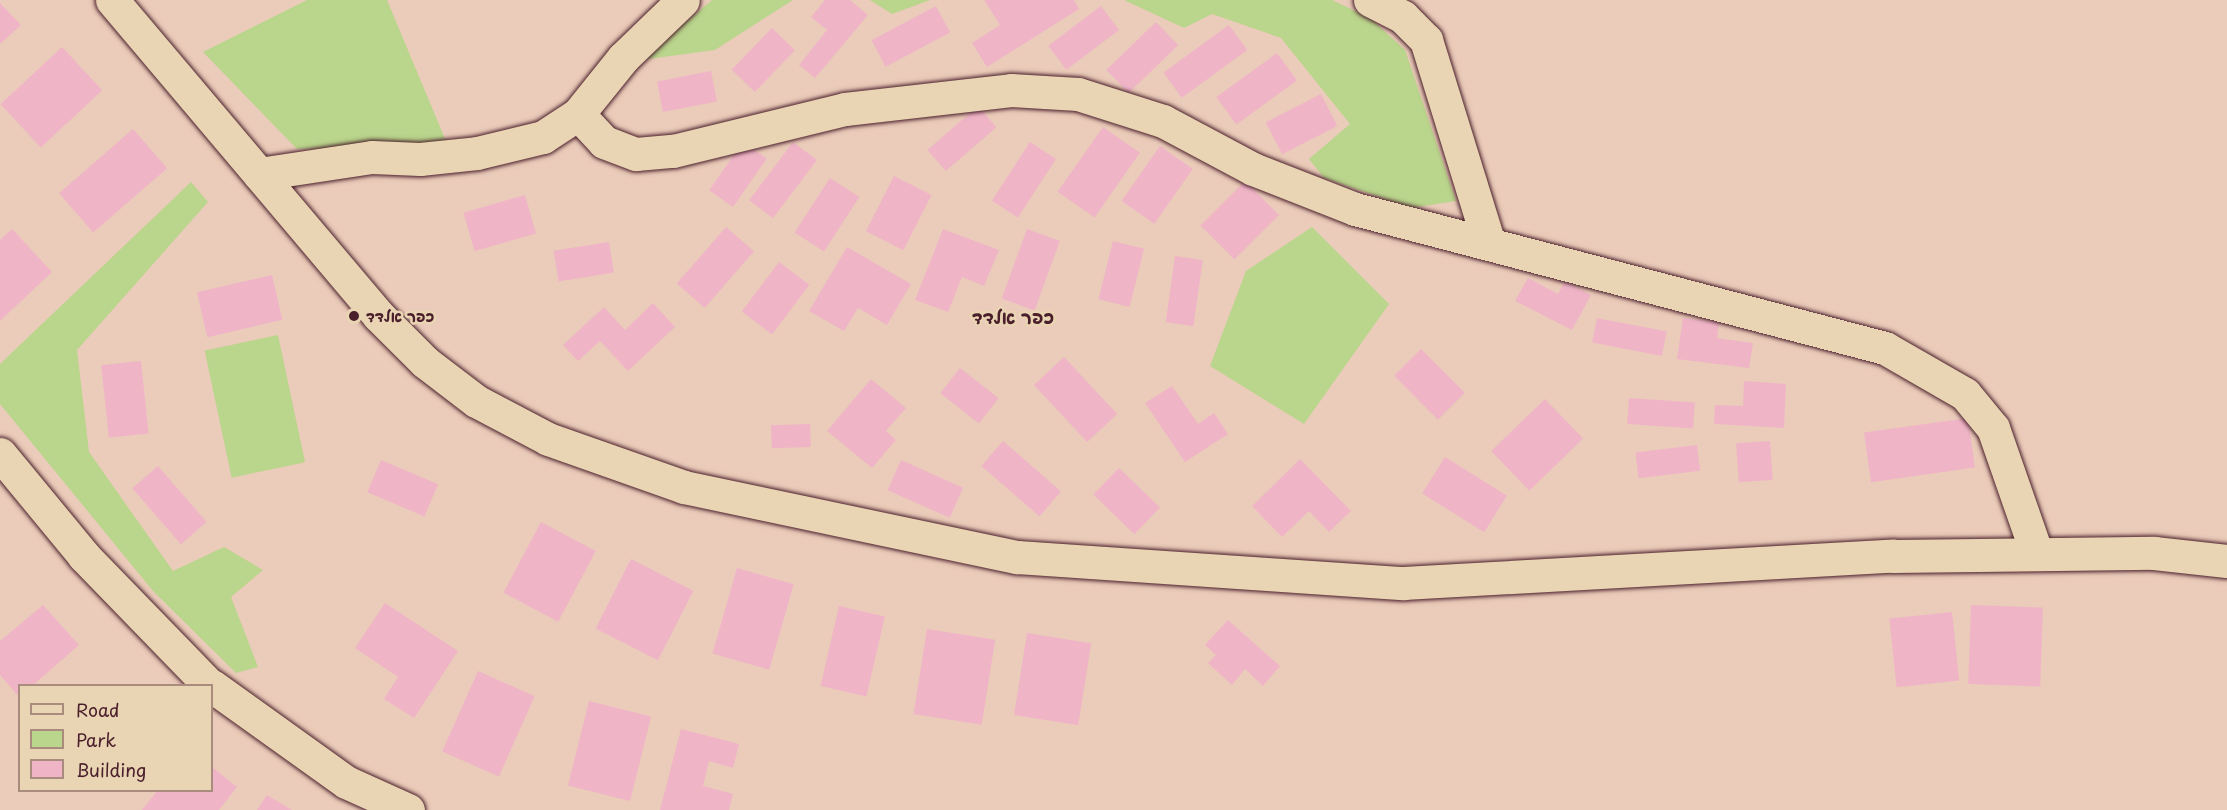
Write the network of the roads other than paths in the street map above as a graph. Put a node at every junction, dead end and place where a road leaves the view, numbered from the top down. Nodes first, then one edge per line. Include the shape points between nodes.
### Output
1 (112, 0) edge
2 (683, 0) edge
3 (1370, 0) edge
4 (578, 114) junction
5 (259, 174) junction
6 (1489, 243) junction
7 (0, 454) edge
8 (2037, 554) junction
9 (2227, 561) edge
10 (209, 684) edge
11 (213, 687) edge
12 (408, 810) edge

1 - 5 street
2 - 4 street via 623,58
3 - 6 street via 1403,17 1426,40
4 - 5 street via 543,136 477,153 420,159 372,157
4 - 6 street via 604,142 636,154 674,151 845,110 1011,90 1078,94 1163,121 1303,192
5 - 8 street via 393,332 476,401 556,443 628,471 791,510 1017,557 1403,583 1893,556
6 - 8 street via 1885,348 1925,368 1965,394 1993,428
7 - 10 street via 84,556
8 - 9 street via 2154,553
11 - 12 street via 346,782

